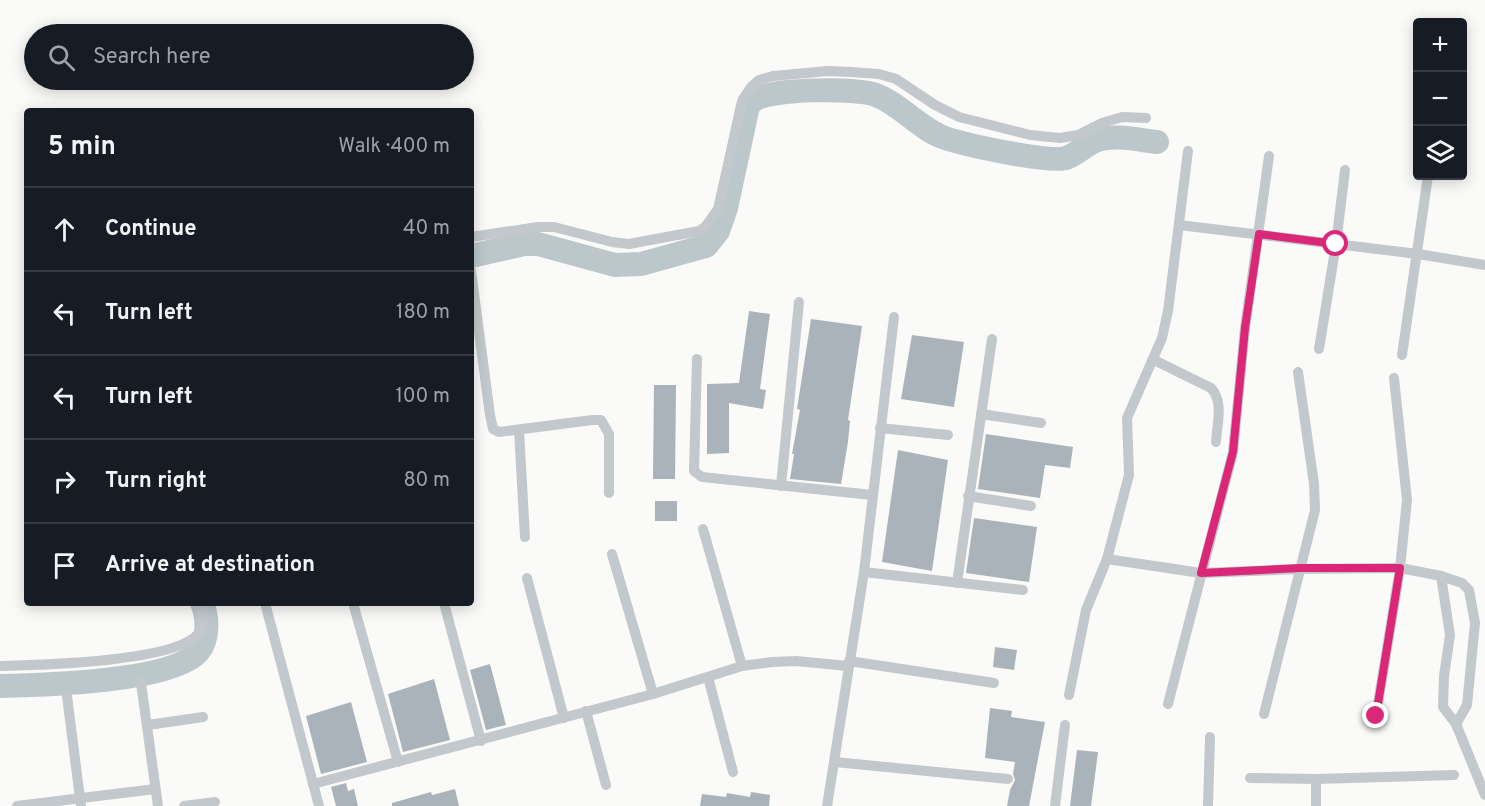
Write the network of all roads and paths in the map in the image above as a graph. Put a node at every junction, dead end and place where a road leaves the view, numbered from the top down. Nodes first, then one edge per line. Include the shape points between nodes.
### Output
1 (1146, 118) dead end
2 (1188, 151) dead end
3 (1269, 156) dead end
4 (1345, 170) dead end
5 (1427, 180) edge
6 (1179, 225) junction
7 (1259, 234) junction
8 (474, 237) edge
9 (1336, 244) junction
10 (1418, 254) junction
11 (1485, 265) edge
12 (474, 294) edge
13 (799, 302) dead end
14 (894, 317) dead end
15 (992, 339) dead end
16 (1319, 349) dead end
17 (1402, 355) dead end
18 (697, 359) dead end
19 (1154, 360) junction
20 (1298, 372) dead end
21 (1394, 378) dead end
22 (981, 414) junction
23 (1041, 423) dead end
24 (880, 428) junction
25 (519, 430) junction
26 (948, 435) dead end
27 (1216, 442) dead end
28 (781, 486) junction
29 (609, 493) dead end
30 (872, 495) junction
31 (968, 496) junction
32 (1031, 506) dead end
33 (703, 529) dead end
34 (525, 537) dead end
35 (612, 554) dead end
36 (1107, 559) junction
37 (1300, 568) junction
38 (1400, 568) junction
39 (864, 572) junction
40 (1201, 573) junction
41 (1442, 576) junction
42 (527, 578) dead end
43 (957, 583) junction
44 (1023, 590) dead end
45 (202, 606) edge
46 (266, 606) edge
47 (354, 606) edge
48 (445, 606) edge
49 (848, 663) junction
50 (0, 666) edge
51 (742, 666) junction
52 (708, 677) junction
53 (141, 683) dead end
54 (994, 684) dead end
55 (653, 694) junction
56 (1069, 695) dead end
57 (67, 696) dead end
58 (1168, 704) dead end
59 (586, 711) junction
60 (1264, 714) dead end
61 (1376, 716) dead end
62 (203, 717) dead end
63 (564, 718) junction
64 (1456, 724) junction
65 (148, 725) junction
66 (1065, 725) dead end
67 (1210, 737) dead end
68 (480, 741) junction
69 (398, 762) junction
70 (835, 762) junction
71 (733, 772) dead end
72 (1454, 775) dead end
73 (1250, 778) dead end
74 (1008, 779) dead end
75 (1316, 779) junction
76 (313, 784) junction
77 (606, 785) dead end
78 (155, 789) junction
79 (1484, 790) edge
80 (80, 802) edge
81 (215, 802) dead end
82 (17, 806) edge
83 (158, 806) edge
84 (184, 806) edge
85 (319, 806) edge
86 (827, 806) edge
87 (1055, 806) edge
88 (1208, 806) edge
89 (1316, 806) edge

1 - 8 street via 1122,117 1078,135 1041,136 959,117 896,79 879,74 828,71 773,76 759,80 743,99 718,209 699,231 629,244 554,227
2 - 6 street
3 - 7 street
4 - 9 street
5 - 10 street
6 - 7 street
6 - 19 street via 1168,311
7 - 9 street
7 - 40 street via 1233,452
9 - 10 street
9 - 16 street
10 - 11 street
10 - 17 street
12 - 25 street via 491,424 499,432
13 - 28 street
14 - 24 street
15 - 22 street
18 - 28 street via 694,471 702,477
19 - 27 street via 1216,393
19 - 36 street via 1127,418 1129,476
20 - 37 street via 1315,501
21 - 38 street via 1407,500
22 - 23 street
22 - 31 street
24 - 26 street
24 - 30 street
25 - 29 street via 601,420 609,434
25 - 34 street
28 - 30 street
30 - 39 street
31 - 32 street
31 - 43 street
33 - 51 street
35 - 55 street
36 - 40 street
36 - 56 street via 1086,610
37 - 38 street
37 - 40 street
37 - 60 street
38 - 41 street
38 - 61 street
39 - 43 street
39 - 49 street
40 - 58 street
41 - 64 street via 1450,635 1443,707
41 - 64 street via 1469,590 1475,623 1467,705
42 - 63 street
43 - 44 street
45 - 50 street via 204,619 198,634 175,647 143,655 63,664
46 - 76 street
47 - 69 street
48 - 68 street
49 - 51 street via 796,661
49 - 54 street
49 - 70 street
51 - 52 street
52 - 55 street
52 - 71 street
53 - 65 street
55 - 59 street
57 - 80 street
59 - 63 street
59 - 77 street
62 - 65 street
63 - 68 street
64 - 79 street
65 - 78 street
66 - 87 street
67 - 88 street
68 - 69 street
69 - 76 street
70 - 74 street
70 - 86 street
72 - 75 street
73 - 75 street
75 - 89 street
76 - 85 street
78 - 80 street
78 - 83 street
80 - 82 street
81 - 84 street

